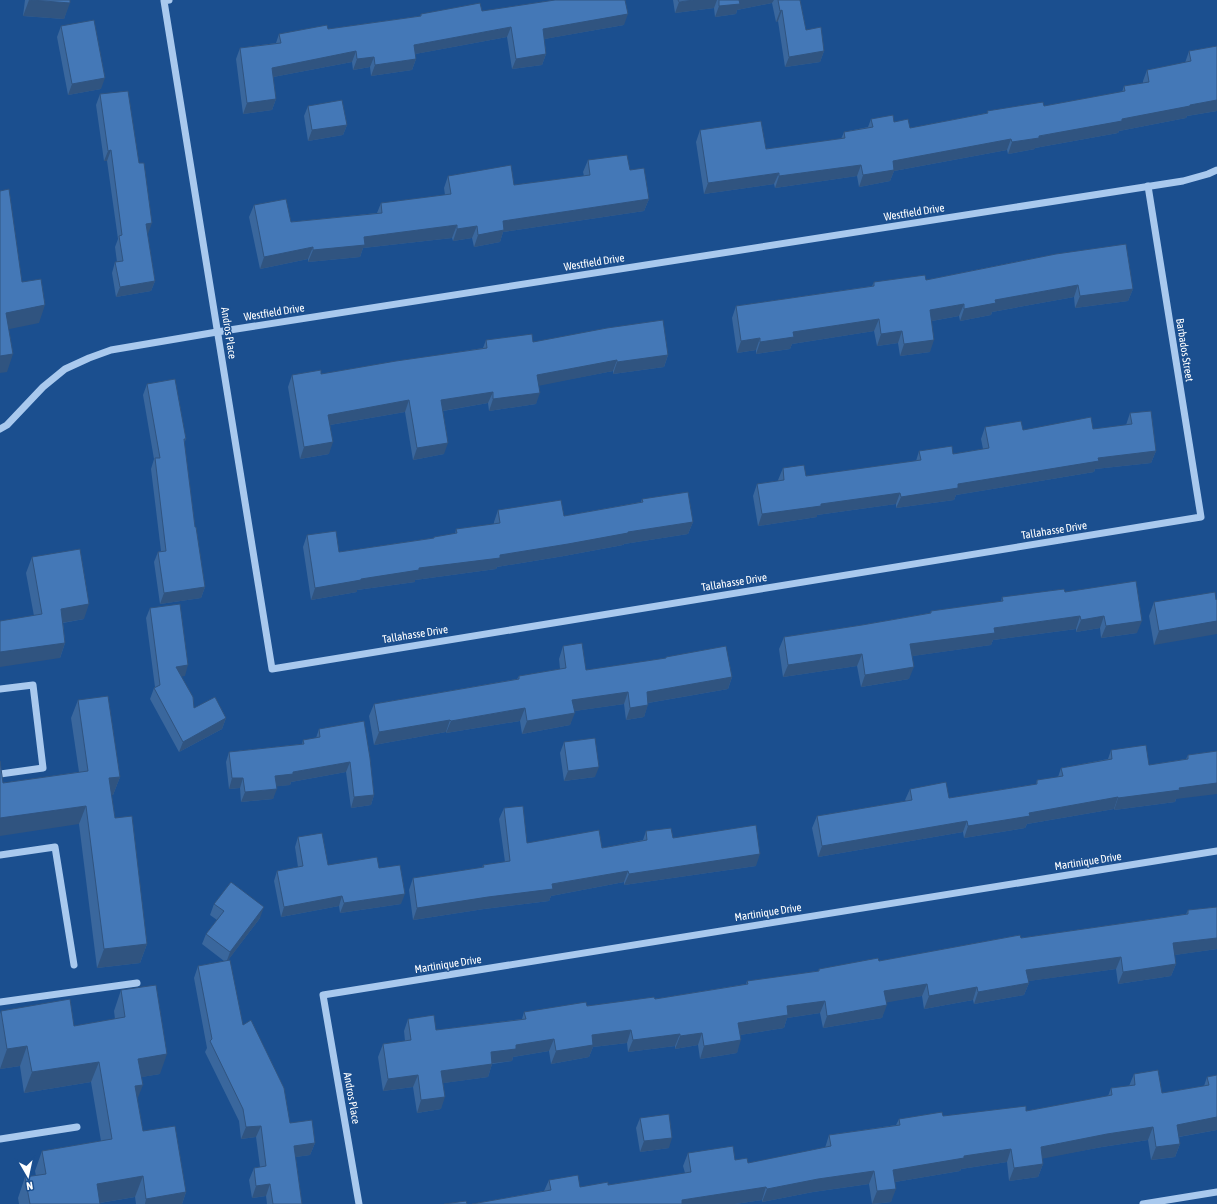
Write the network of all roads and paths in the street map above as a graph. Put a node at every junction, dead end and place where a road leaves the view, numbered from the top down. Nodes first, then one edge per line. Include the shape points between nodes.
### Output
1 (167, 0) edge
2 (1217, 170) edge
3 (1148, 186) junction
4 (217, 332) junction
5 (0, 430) edge
6 (1201, 517) joint
7 (272, 669) joint
8 (0, 689) edge
9 (0, 774) edge
10 (1217, 851) edge
11 (0, 855) edge
12 (74, 965) dead end
13 (137, 983) dead end
14 (323, 995) joint
15 (0, 1002) edge
16 (77, 1127) dead end
17 (0, 1139) edge
18 (1217, 1192) edge
19 (359, 1204) edge
20 (1143, 1204) edge

1 - 4 street, Andros Place
2 - 3 street, Westfield Drive via 1183,181
3 - 4 street, Westfield Drive
3 - 6 street, Barbados Street
4 - 5 street, Westfield Drive via 111,350 89,358 65,369
4 - 7 street, Andros Place
6 - 7 street, Tallahasse Drive
8 - 9 street via 33,685 43,768
10 - 14 street, Martinique Drive
11 - 12 street via 55,848
13 - 15 street
14 - 19 street, Andros Place
16 - 17 street
18 - 20 street

